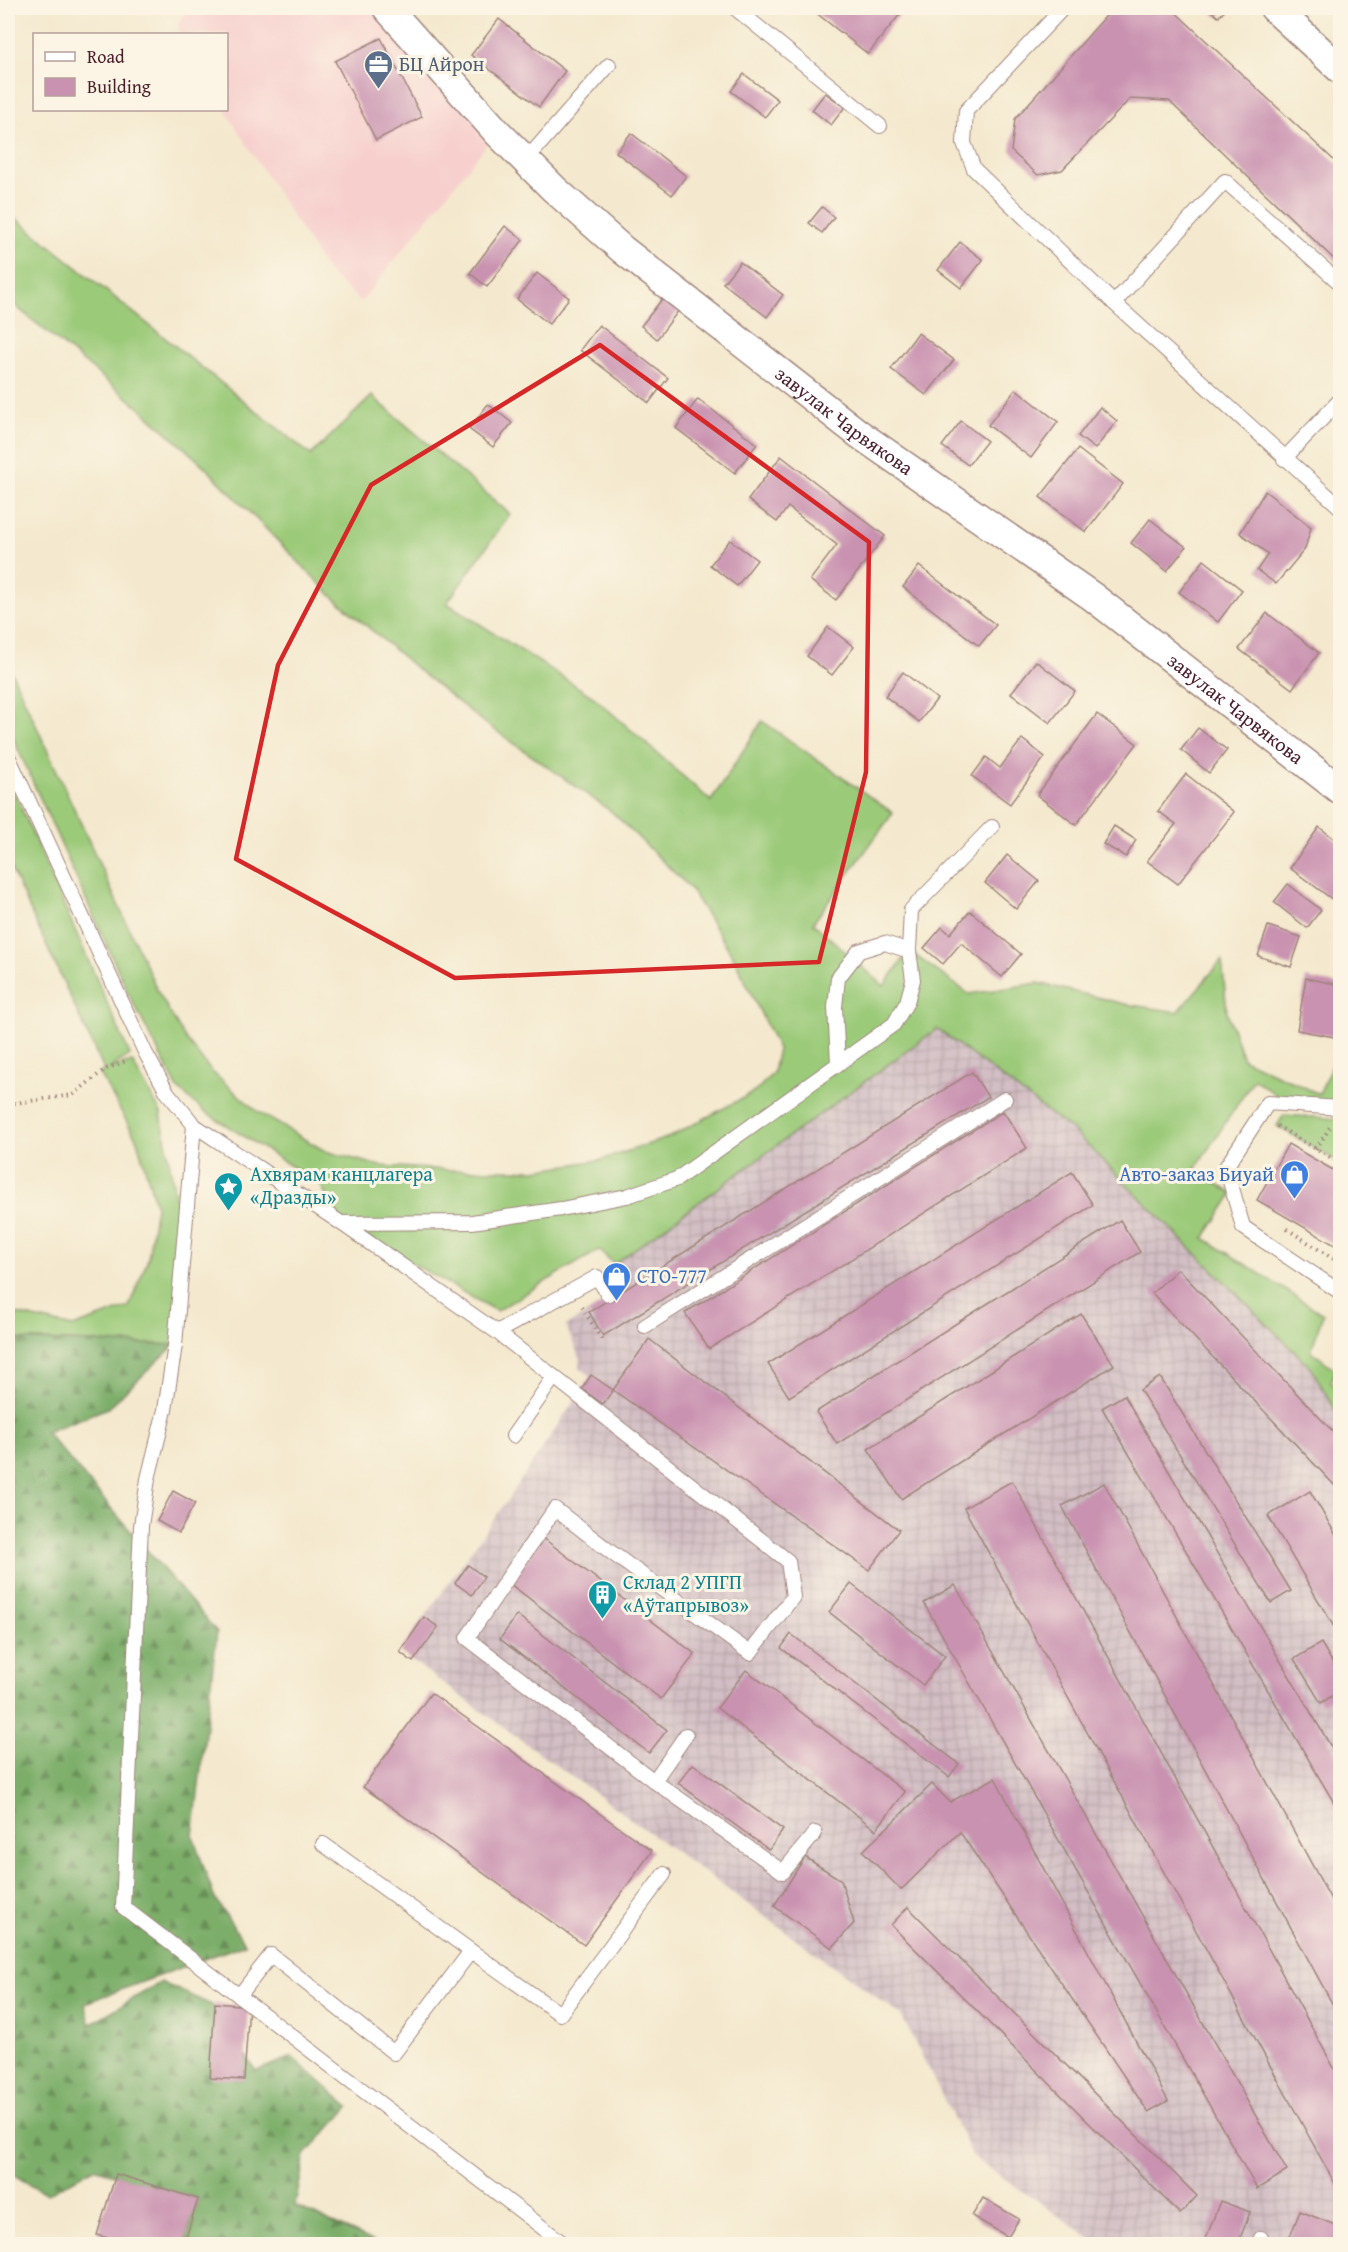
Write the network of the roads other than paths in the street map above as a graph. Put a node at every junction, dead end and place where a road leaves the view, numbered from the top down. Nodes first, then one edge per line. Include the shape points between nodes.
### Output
1 (387, 8) edge
2 (735, 8) edge
3 (1063, 8) edge
4 (1274, 8) edge
5 (609, 65) dead end
6 (1341, 69) edge
7 (880, 126) dead end
8 (526, 160) junction
9 (1341, 283) edge
10 (1114, 303) junction
11 (1341, 400) edge
12 (1284, 459) junction
13 (1341, 507) edge
14 (8, 756) edge
15 (1341, 790) edge
16 (992, 827) dead end
17 (909, 951) junction
18 (838, 1063) junction
19 (1005, 1099) dead end
20 (1338, 1113) edge
21 (194, 1125) junction
22 (341, 1223) junction
23 (1341, 1292) edge
24 (608, 1294) dead end
25 (645, 1326) dead end
26 (497, 1332) junction
27 (554, 1377) junction
28 (513, 1436) dead end
29 (686, 1735) dead end
30 (654, 1781) junction
31 (815, 1833) dead end
32 (323, 1844) dead end
33 (664, 1874) dead end
34 (471, 1951) junction
35 (239, 1996) junction
36 (564, 2244) edge

1 - 8 street, завулак Чарвякова
2 - 7 lane
3 - 10 lane via 966,111 964,143 974,169
4 - 6 street
5 - 8 lane
8 - 15 street, завулак Чарвякова via 624,250 859,434 1093,597
9 - 10 lane via 1225,181
10 - 12 lane
11 - 12 lane
12 - 13 lane
14 - 21 lane via 145,1052 167,1092
16 - 17 lane via 911,910
17 - 18 lane via 912,980 903,1010 894,1024
17 - 18 lane via 885,943 859,951 838,978
18 - 22 lane via 677,1179 627,1196 472,1222
19 - 25 lane
20 - 23 lane via 1268,1103 1226,1167 1243,1227
21 - 22 lane
21 - 35 lane via 175,1345 141,1526 123,1907
22 - 26 lane
24 - 26 lane via 597,1277
26 - 27 lane
27 - 28 lane
27 - 30 lane via 788,1561 793,1598 750,1653 555,1509 467,1638
29 - 30 lane
30 - 31 lane via 783,1872
32 - 34 lane
33 - 34 lane via 560,2014
34 - 35 lane via 394,2053 271,1954
35 - 36 lane

